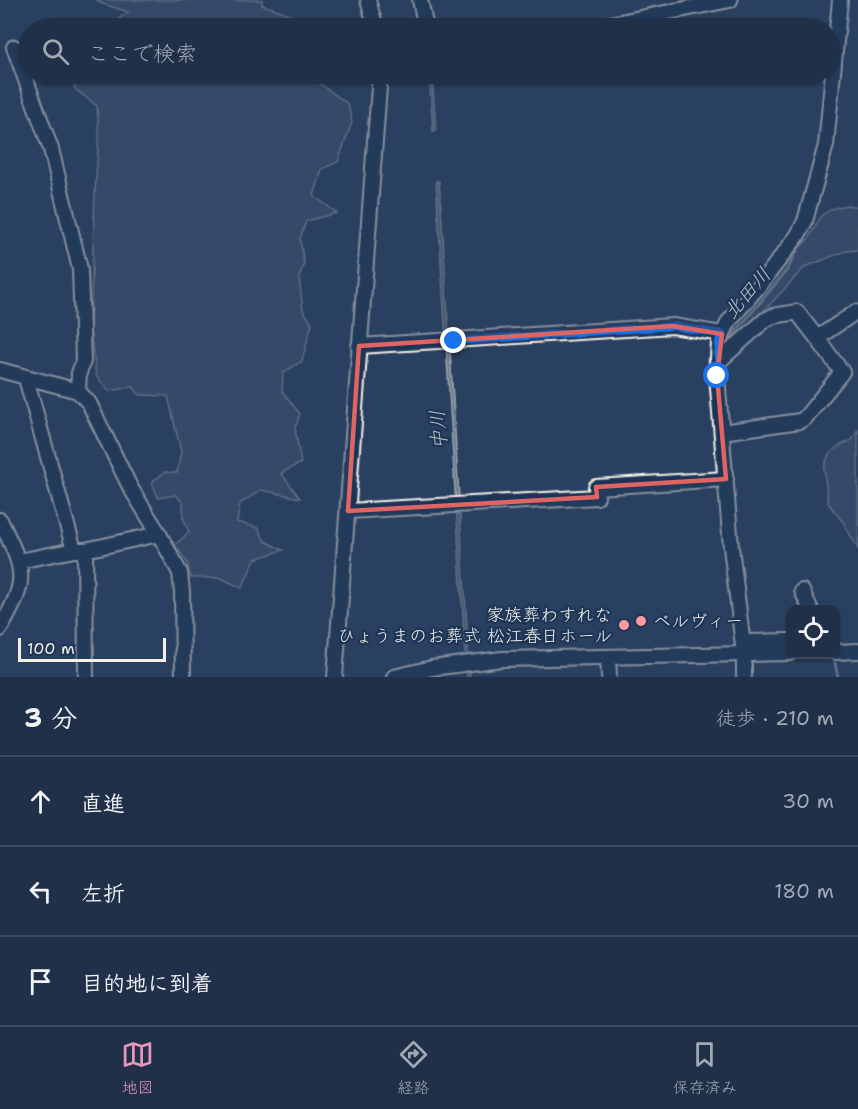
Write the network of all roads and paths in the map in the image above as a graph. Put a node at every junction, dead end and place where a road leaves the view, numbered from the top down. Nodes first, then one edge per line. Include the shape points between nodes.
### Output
1 (368, 0) edge
2 (420, 0) edge
3 (730, 0) edge
4 (840, 0) edge
5 (373, 18) edge
6 (424, 18) edge
7 (640, 18) edge
8 (838, 18) edge
9 (14, 47) dead end
10 (18, 58) edge
11 (27, 84) edge
12 (379, 84) edge
13 (832, 84) edge
14 (856, 312) dead end
15 (817, 338) junction
16 (359, 346) junction
17 (719, 349) junction
18 (0, 370) edge
19 (28, 378) junction
20 (78, 391) junction
21 (722, 432) junction
22 (722, 479) junction
23 (348, 511) junction
24 (0, 520) edge
25 (159, 534) junction
26 (79, 550) junction
27 (19, 561) junction
28 (802, 591) dead end
29 (810, 605) edge
30 (0, 629) edge
31 (858, 640) edge
32 (786, 642) edge
33 (740, 651) junction
34 (858, 651) edge
35 (840, 652) edge
36 (786, 653) edge
37 (608, 657) junction
38 (86, 677) edge
39 (183, 677) edge
40 (335, 677) edge
41 (394, 677) edge
42 (609, 677) edge
43 (744, 677) edge

1 - 5 street
2 - 6 street
3 - 7 street
4 - 8 street
9 - 10 street
11 - 20 street via 51,149 80,269 82,362
12 - 16 street
13 - 17 street via 826,145 805,221 759,287 729,321
14 - 15 street
15 - 17 street via 797,312 773,316
15 - 21 street via 842,372 805,418 800,422
16 - 17 street via 673,326
16 - 23 street
17 - 21 street
18 - 19 street
19 - 20 street
19 - 26 street via 34,412
20 - 25 street via 89,403 130,488
21 - 22 street
22 - 23 street via 596,487 597,497
22 - 33 street
23 - 40 street
24 - 27 street
25 - 26 street
25 - 39 street via 180,573
26 - 27 street
26 - 38 street
27 - 30 street via 20,587
28 - 29 street
31 - 34 street
32 - 33 street
33 - 36 street
33 - 37 street
33 - 43 street
34 - 35 street
37 - 41 street via 480,661
37 - 42 street

